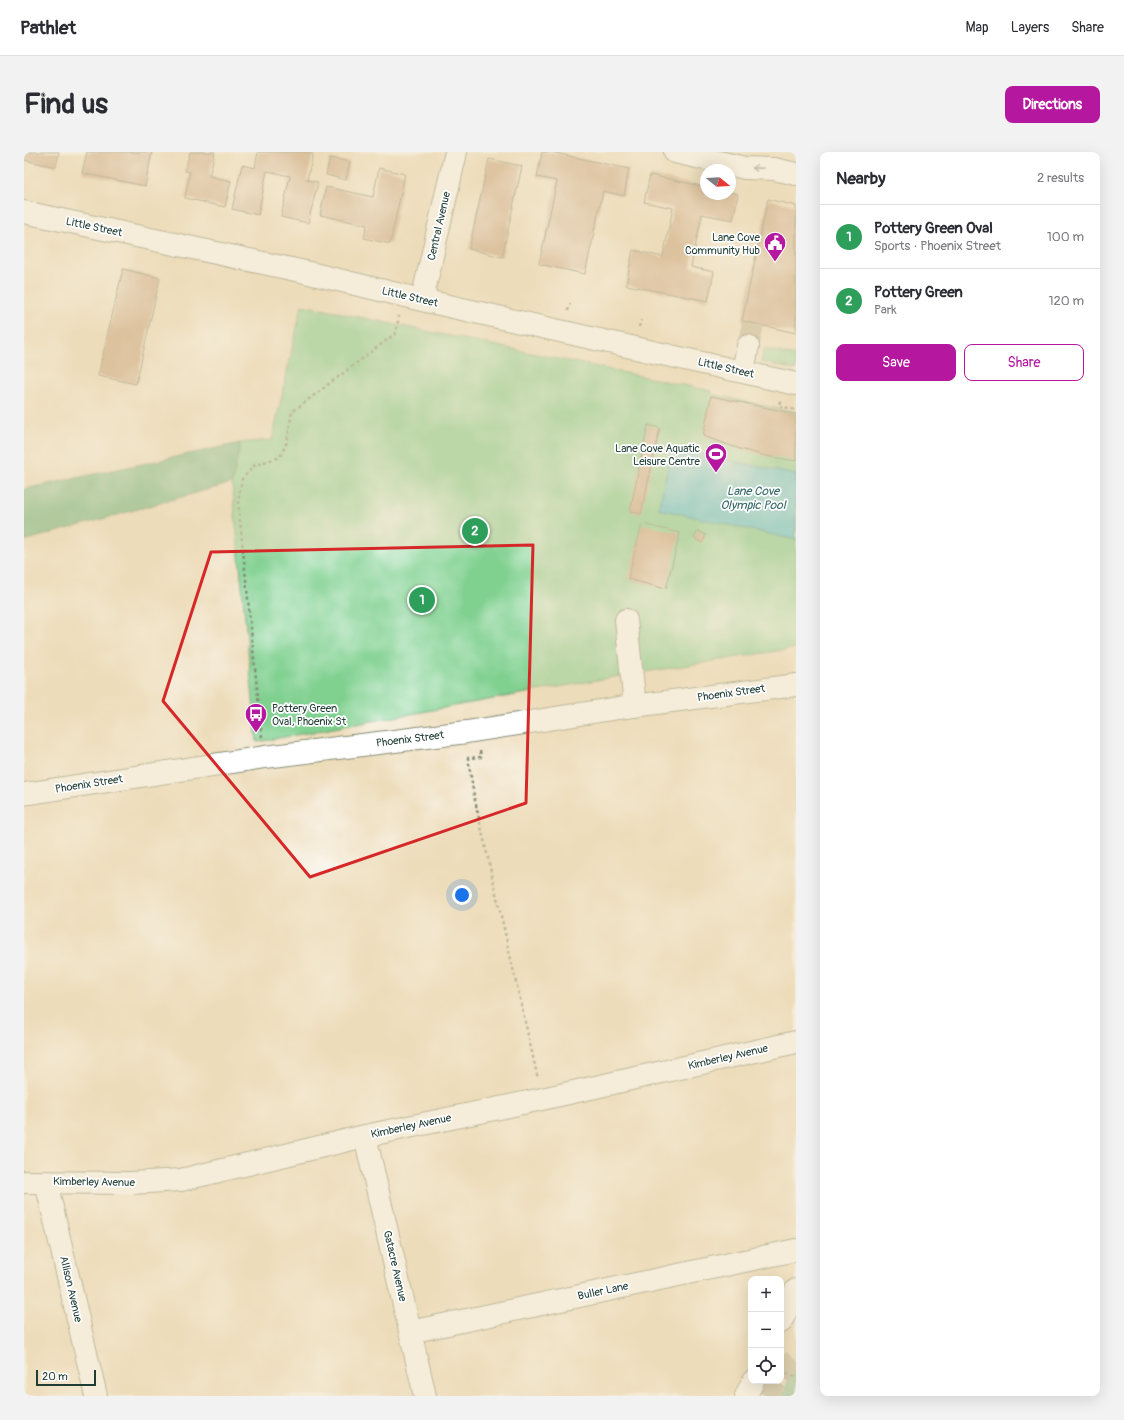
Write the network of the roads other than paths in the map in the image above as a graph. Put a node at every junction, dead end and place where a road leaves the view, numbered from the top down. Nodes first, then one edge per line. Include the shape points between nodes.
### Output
1 (456, 152) edge
2 (675, 152) edge
3 (796, 174) edge
4 (24, 212) edge
5 (413, 298) junction
6 (748, 346) tunnel mouth
7 (744, 371) junction
8 (796, 384) edge
9 (626, 620) dead end
10 (796, 685) edge
11 (635, 706) junction
12 (24, 794) edge
13 (796, 1042) edge
14 (365, 1136) junction
15 (24, 1182) edge
16 (46, 1182) junction
17 (796, 1250) edge
18 (796, 1290) edge
19 (784, 1316) edge
20 (410, 1332) junction
21 (752, 1384) edge
22 (96, 1396) edge
23 (425, 1396) edge
24 (746, 1396) edge

1 - 5 street, Central Avenue
3 -> 2 street via 774,169 745,168
4 - 5 street, Little Street via 305,272
5 - 7 street, Little Street
6 - 7 street
7 - 8 street, Little Street
9 - 11 street
10 - 11 street, Phoenix Street
11 - 12 street, Phoenix Street via 467,732 265,757
13 - 14 street, Kimberley Avenue
14 - 16 street, Kimberley Avenue via 181,1180 131,1184
14 - 20 street, Gatacre Avenue
15 - 16 street, Kimberley Avenue
16 - 22 street, Allison Avenue
17 - 20 street, Buller Lane
18 - 19 street
20 - 23 street, Gatacre Avenue
21 - 24 street

